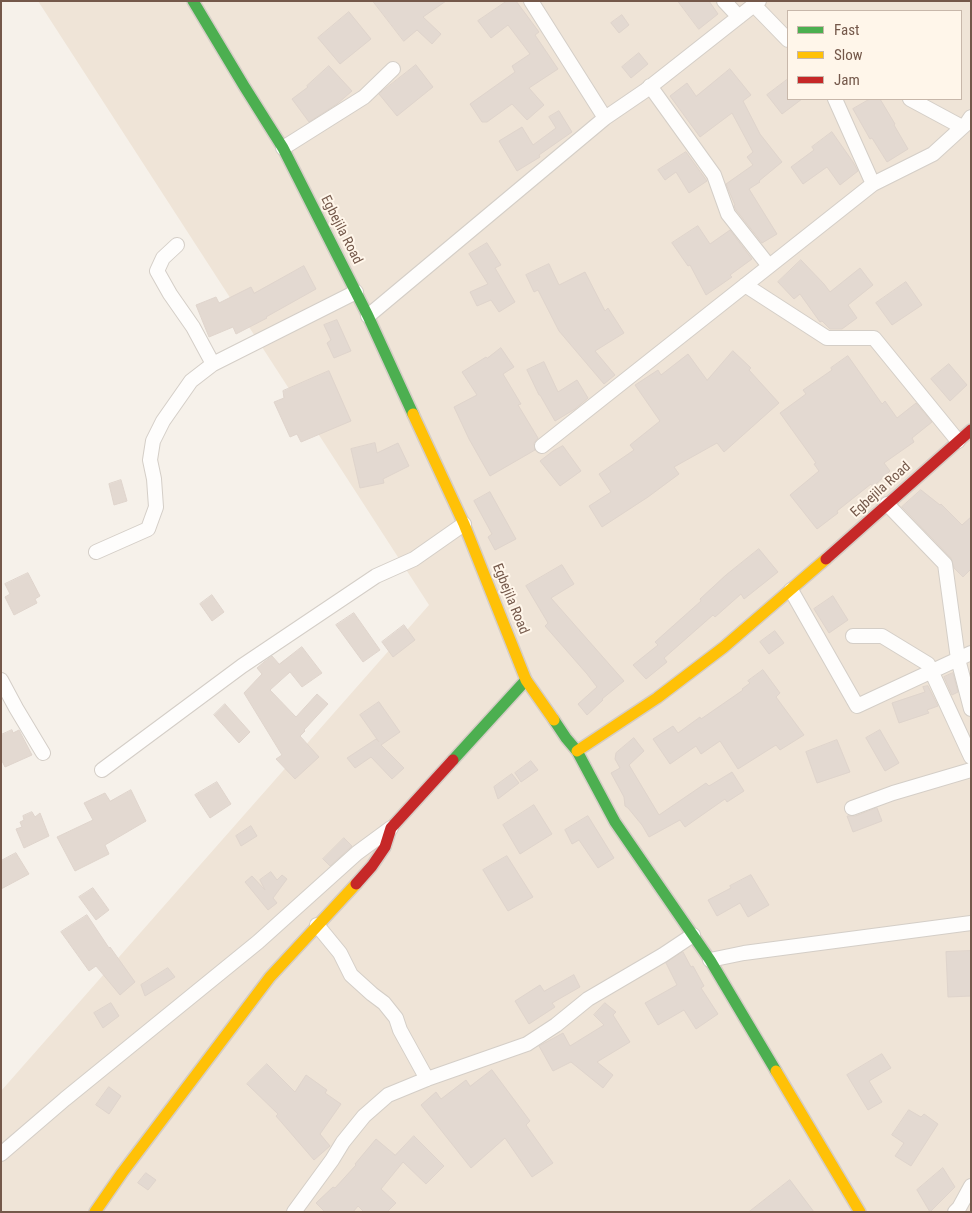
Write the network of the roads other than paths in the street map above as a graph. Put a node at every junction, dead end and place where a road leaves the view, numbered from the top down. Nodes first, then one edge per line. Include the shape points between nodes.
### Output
1 (193, 1) edge
2 (531, 1) edge
3 (724, 1) edge
4 (756, 3) edge
5 (738, 17) junction
6 (787, 39) edge
7 (393, 69) dead end
8 (650, 86) junction
9 (836, 100) edge
10 (912, 100) edge
11 (605, 118) junction
12 (968, 124) edge
13 (284, 148) junction
14 (873, 184) junction
15 (177, 245) dead end
16 (769, 266) junction
17 (745, 285) junction
18 (356, 292) junction
19 (368, 316) junction
20 (213, 364) junction
21 (971, 430) edge
22 (958, 441) junction
23 (542, 446) dead end
24 (887, 504) junction
25 (464, 524) junction
26 (96, 552) dead end
27 (791, 590) junction
28 (853, 636) dead end
29 (971, 652) edge
30 (958, 659) junction
31 (931, 671) junction
32 (1, 680) edge
33 (526, 680) junction
34 (971, 709) edge
35 (576, 751) junction
36 (43, 753) dead end
37 (971, 757) edge
38 (102, 770) dead end
39 (971, 770) edge
40 (852, 808) dead end
41 (391, 828) junction
42 (971, 922) edge
43 (317, 925) junction
44 (693, 935) junction
45 (710, 960) junction
46 (427, 1079) junction
47 (1, 1154) edge
48 (971, 1186) edge
49 (94, 1212) edge
50 (294, 1212) edge
51 (860, 1212) edge
52 (955, 1212) edge

1 - 13 street, Egbejila Road
2 - 11 street
3 - 5 street
4 - 5 street
4 - 6 street
5 - 8 street
7 - 13 street via 364,98
8 - 11 street
8 - 16 street via 714,175 728,214
9 - 14 street
10 - 12 street
11 - 19 street
12 - 14 street via 934,154
13 - 18 street, Egbejila Road
14 - 16 street
15 - 20 street via 162,258 158,271
16 - 17 street
17 - 22 street via 827,338 874,338
17 - 23 street
18 - 19 street, Egbejila Road
18 - 20 street
19 - 25 street, Egbejila Road
20 - 26 street via 191,381 153,440 150,460 156,507 148,529
21 - 22 street, Egbejila Road
22 - 24 street, Egbejila Road
24 - 27 street, Egbejila Road
24 - 30 street via 944,564
25 - 33 street, Egbejila Road
25 - 38 street via 414,559 376,576 320,612
27 - 31 street via 857,706
27 - 35 street, Egbejila Road via 692,672
28 - 31 street via 882,636 928,664
29 - 30 street
30 - 31 street
30 - 34 street
31 - 37 street
32 - 36 street
33 - 35 street, Egbejila Road
33 - 41 street
35 - 44 street via 615,822
39 - 40 street
41 - 43 street via 385,847 372,866
41 - 47 street via 357,853 258,942
42 - 45 street via 744,952
43 - 46 street via 340,952 351,975 384,1003 396,1018
43 - 49 street via 270,976
44 - 45 street
44 - 46 street via 588,999 556,1026 526,1044
45 - 51 street
46 - 50 street via 388,1095 364,1116
48 - 52 street

